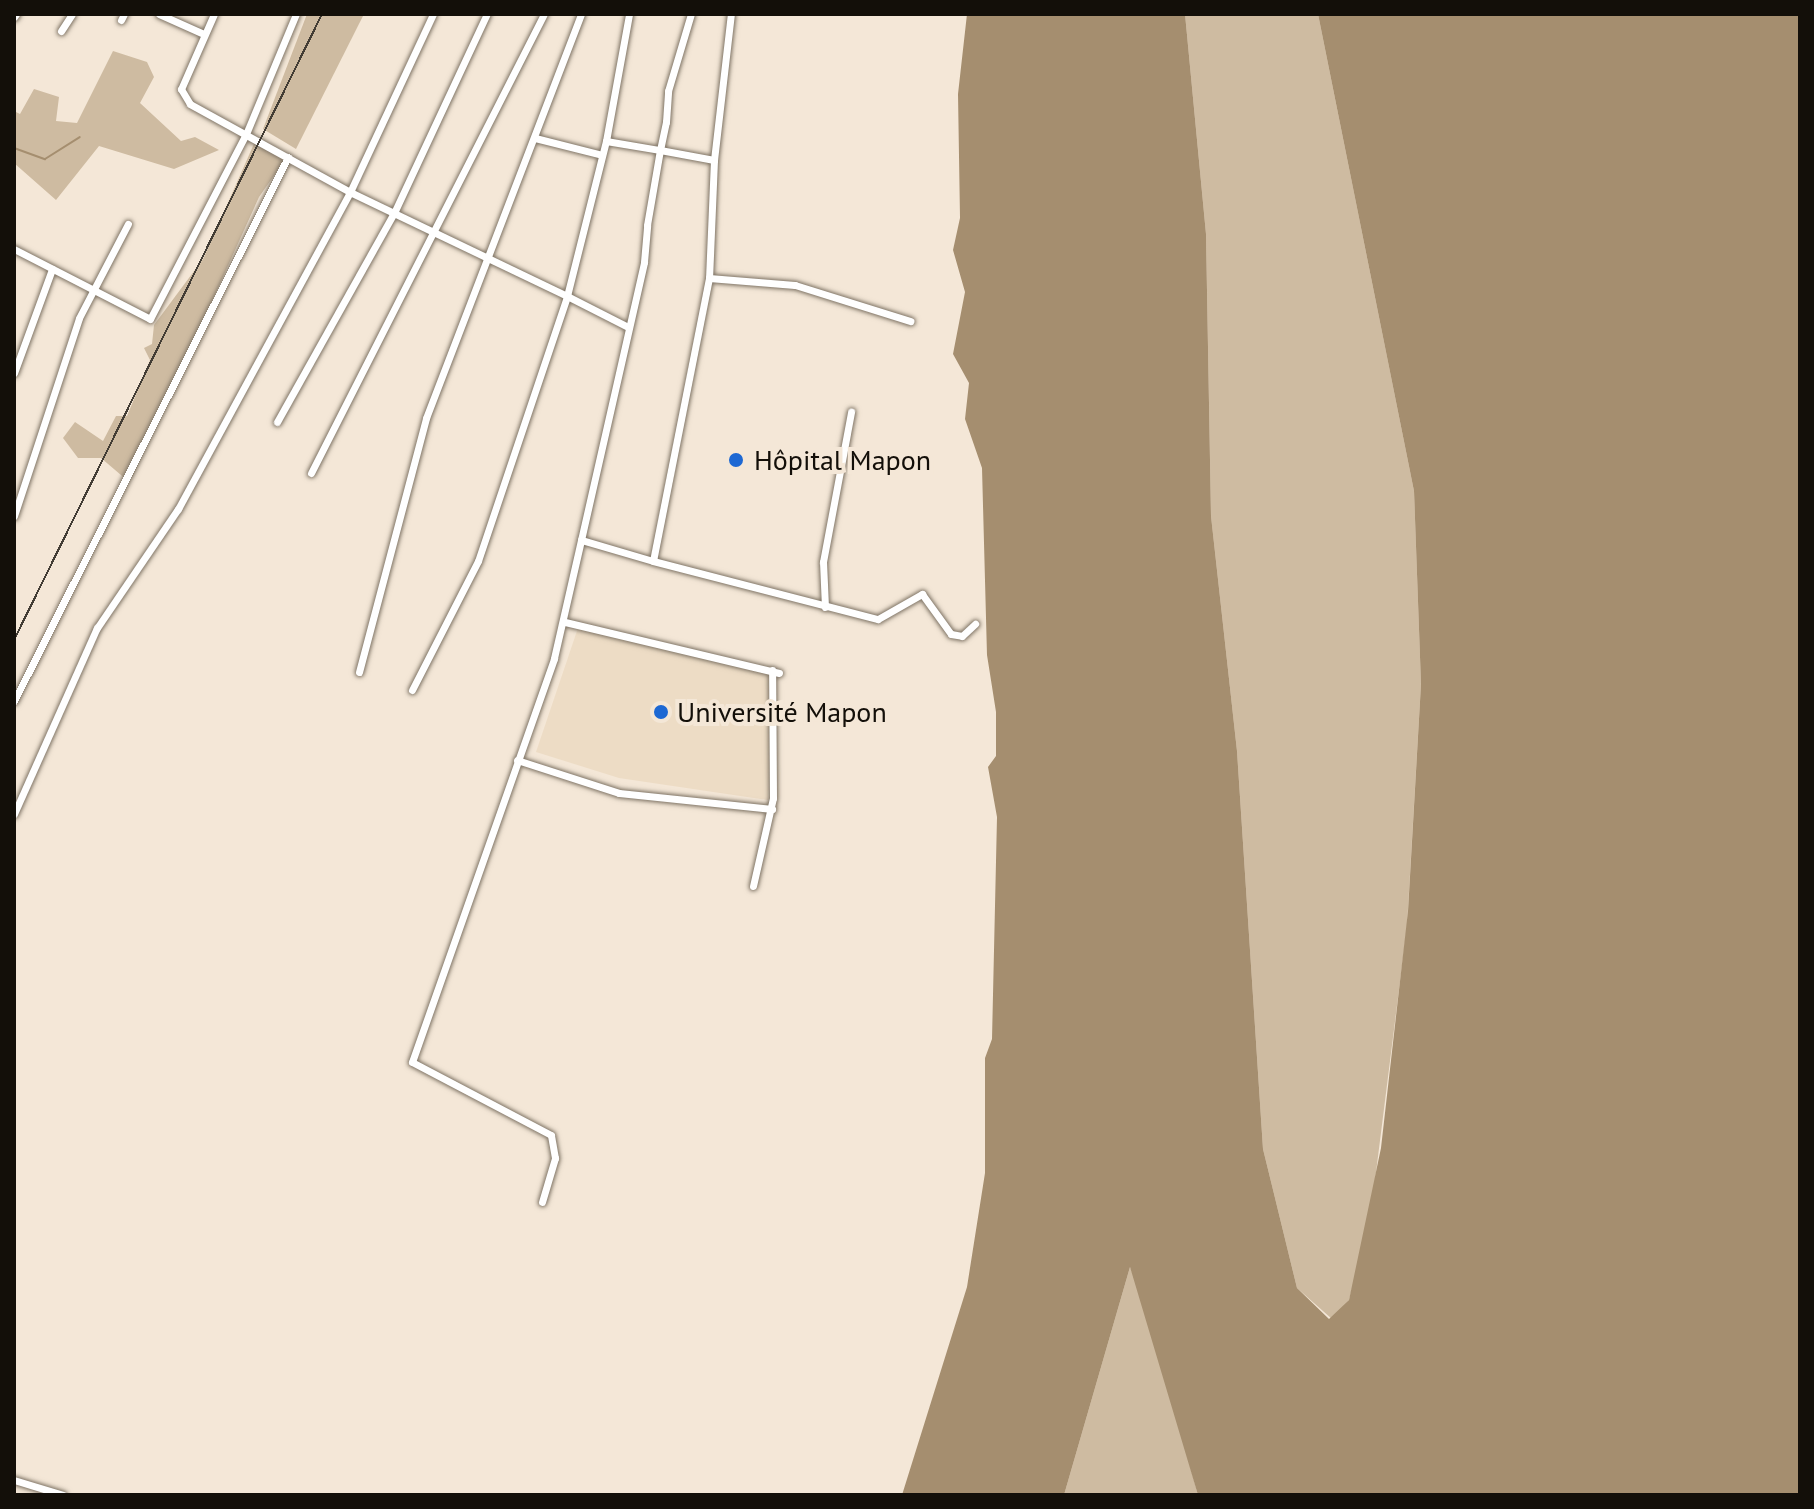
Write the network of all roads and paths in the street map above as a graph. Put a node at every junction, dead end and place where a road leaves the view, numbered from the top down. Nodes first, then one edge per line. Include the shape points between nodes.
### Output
1 (72, 14) edge
2 (214, 14) edge
3 (296, 14) edge
4 (433, 14) edge
5 (487, 14) edge
6 (544, 14) edge
7 (581, 14) edge
8 (629, 14) edge
9 (691, 14) edge
10 (731, 14) edge
11 (163, 15) edge
12 (61, 31) dead end
13 (204, 34) junction
14 (246, 134) junction
15 (535, 138) junction
16 (606, 141) junction
17 (660, 150) junction
18 (602, 155) junction
19 (288, 157) junction
20 (714, 160) junction
21 (350, 192) junction
22 (394, 213) junction
23 (128, 224) dead end
24 (439, 233) junction
25 (14, 249) edge
26 (492, 258) junction
27 (52, 269) junction
28 (709, 278) junction
29 (92, 291) junction
30 (567, 296) junction
31 (910, 321) dead end
32 (628, 327) junction
33 (14, 373) edge
34 (851, 412) dead end
35 (277, 422) dead end
36 (311, 473) dead end
37 (14, 516) edge
38 (581, 540) junction
39 (653, 561) junction
40 (825, 607) junction
41 (565, 622) junction
42 (975, 624) dead end
43 (359, 672) dead end
44 (412, 690) dead end
45 (14, 701) edge
46 (517, 760) junction
47 (772, 809) junction
48 (14, 814) edge
49 (753, 886) dead end
50 (542, 1202) dead end
51 (14, 1480) edge
52 (63, 1495) edge

1 - 12 street
2 - 13 street
3 - 14 street
4 - 21 street
5 - 22 street
6 - 24 street
7 - 15 street
8 - 16 street
9 - 17 street via 668,91
10 - 20 street
11 - 13 street
13 - 14 street via 180,92
14 - 19 street
14 - 29 street via 154,315 143,317
15 - 18 street
15 - 26 street
16 - 17 street
16 - 18 street
17 - 20 street
17 - 32 street
18 - 30 street
19 - 21 street
19 - 45 street
20 - 28 street
21 - 22 street
21 - 48 street via 154,551 97,628
22 - 24 street
22 - 35 street
23 - 29 street
24 - 26 street
24 - 36 street
25 - 27 street
26 - 30 street
26 - 43 street via 426,418
27 - 29 street
27 - 33 street
28 - 31 street via 795,285
28 - 39 street
29 - 37 street
30 - 32 street
30 - 44 street via 478,561
32 - 38 street
34 - 40 street via 823,562
38 - 39 street
38 - 41 street
39 - 40 street
40 - 42 street via 878,619 922,594 951,634 962,636
41 - 46 street
41 - 47 street via 776,672
46 - 47 street via 619,793
46 - 50 street via 412,1062 551,1135 555,1158
47 - 49 street
51 - 52 street

